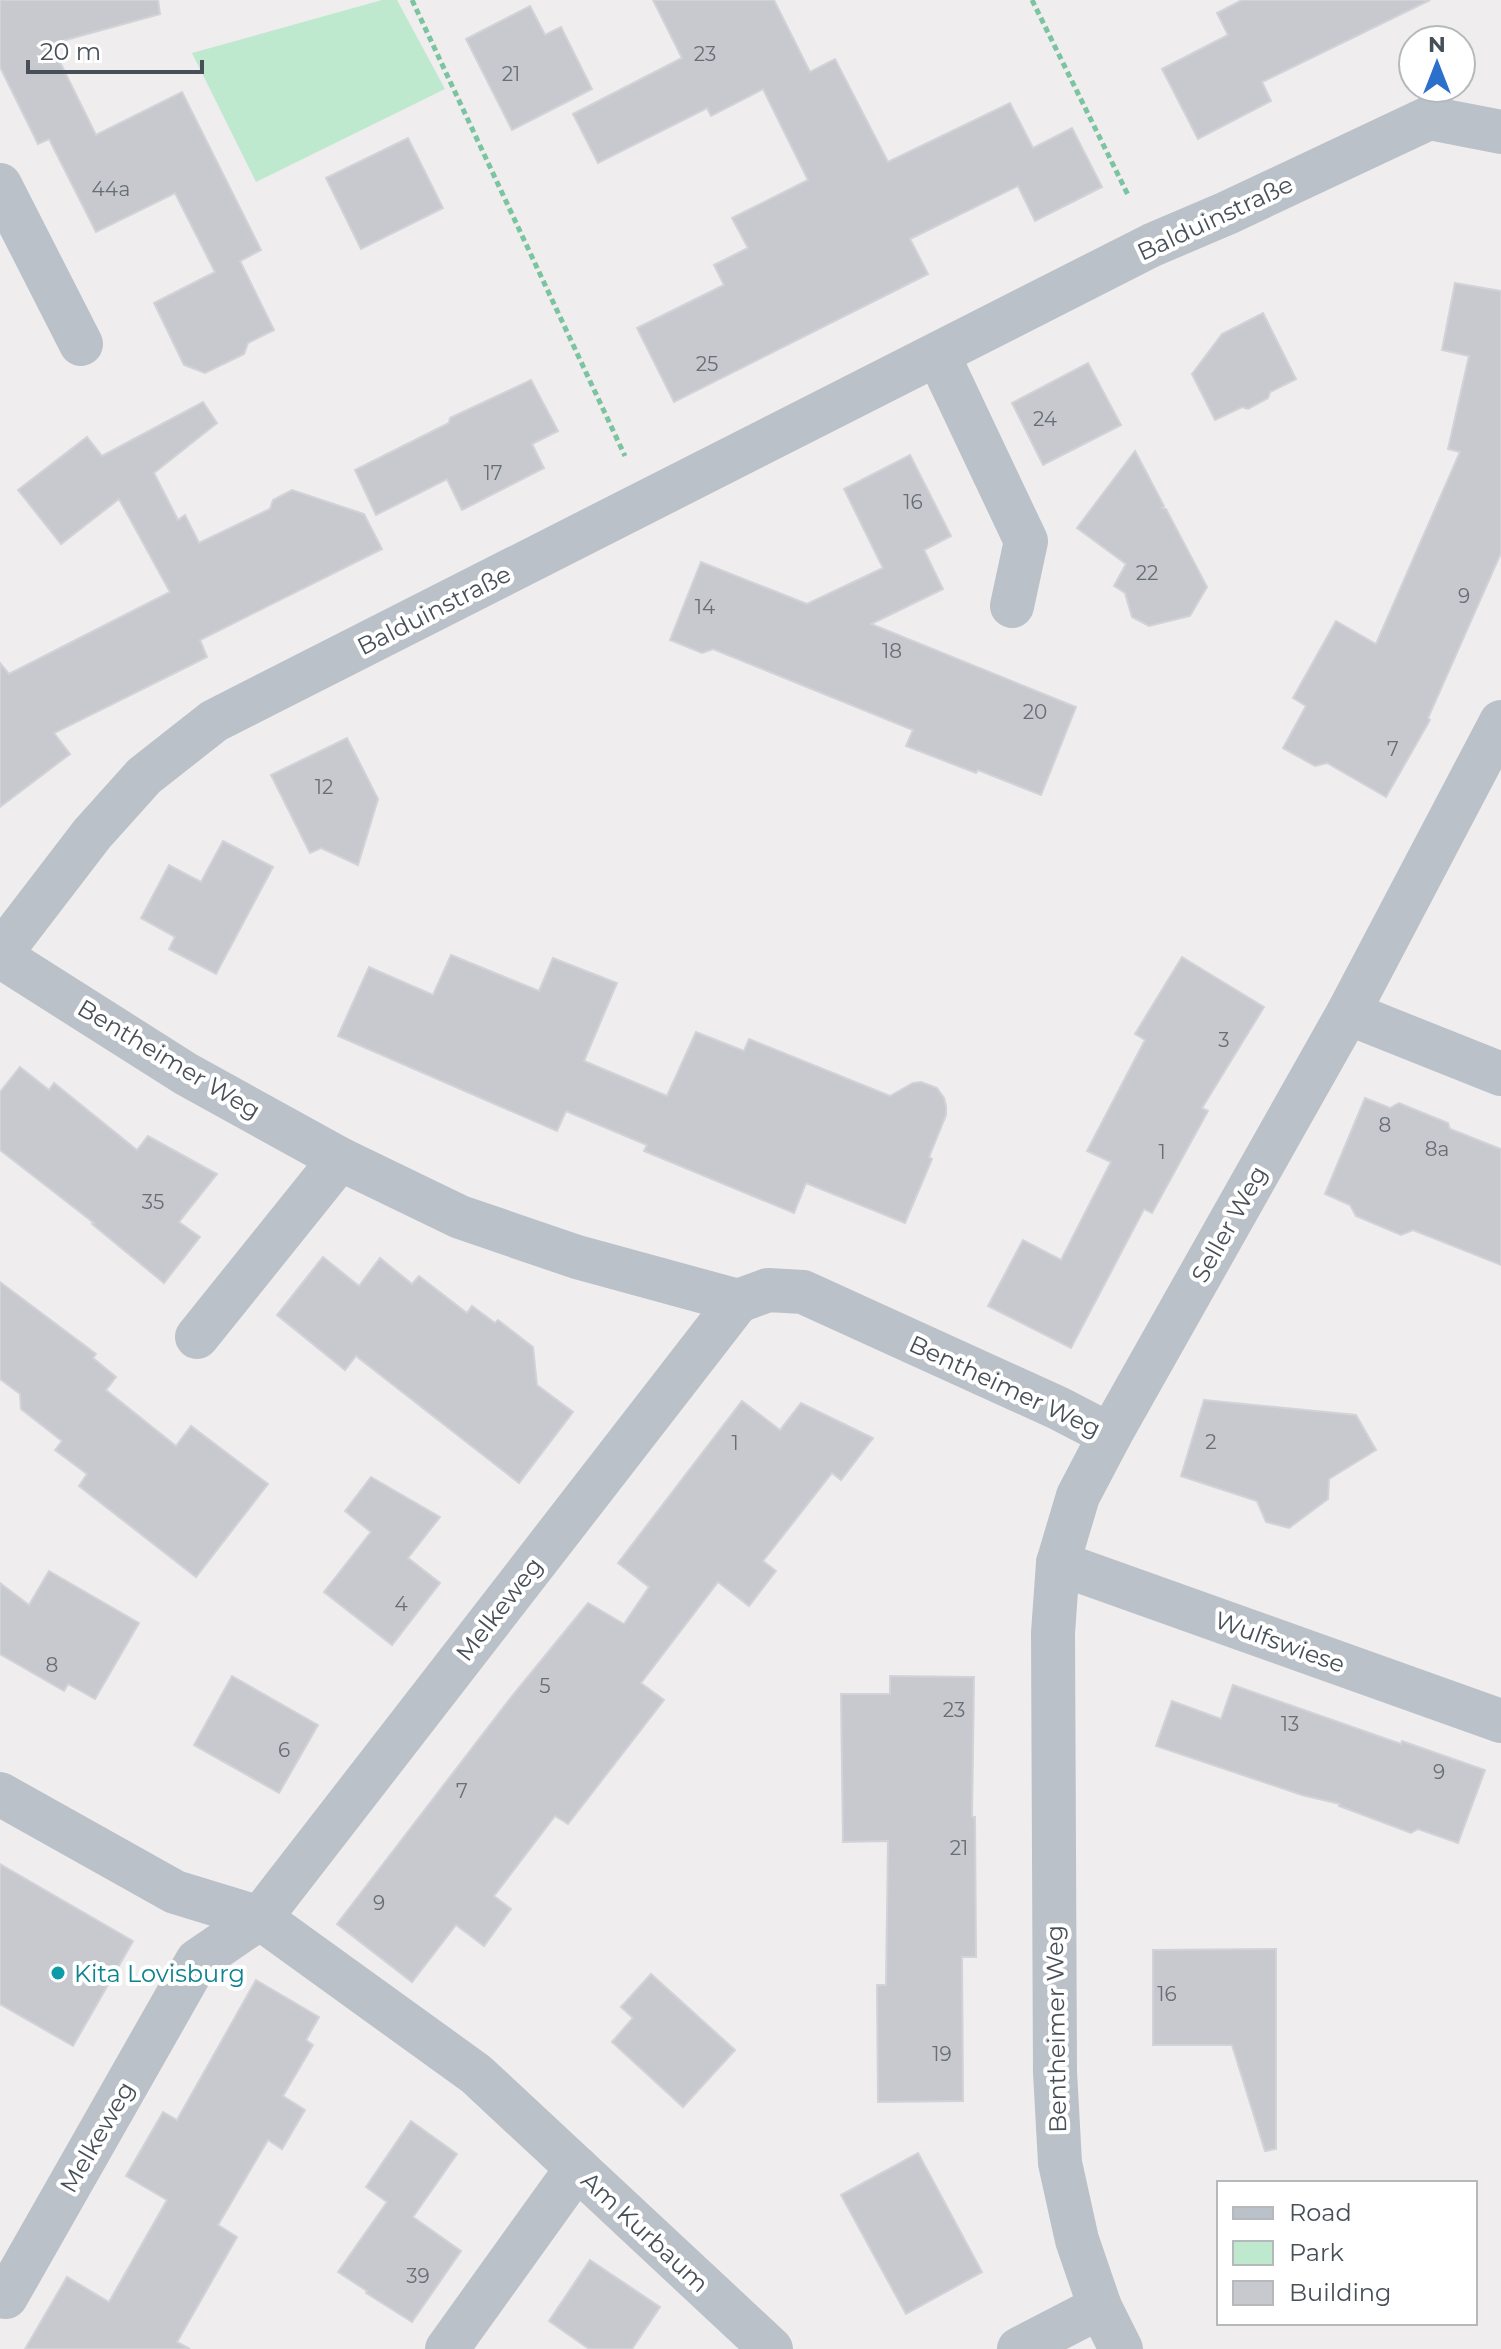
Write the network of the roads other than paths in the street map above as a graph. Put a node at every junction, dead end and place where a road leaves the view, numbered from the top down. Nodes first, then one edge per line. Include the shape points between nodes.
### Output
1 (1501, 132) edge
2 (0, 185) edge
3 (81, 344) dead end
4 (938, 355) junction
5 (1012, 606) dead end
6 (1501, 722) edge
7 (0, 955) edge
8 (1348, 1013) junction
9 (1501, 1074) edge
10 (340, 1159) junction
11 (738, 1301) junction
12 (197, 1337) dead end
13 (1110, 1435) junction
14 (1058, 1563) junction
15 (1501, 1721) edge
16 (0, 1794) edge
17 (260, 1918) junction
18 (577, 2168) junction
19 (6, 2297) dead end
20 (1100, 2307) junction
21 (447, 2349) edge
22 (771, 2349) edge
23 (1019, 2349) edge
24 (1121, 2349) edge

1 - 4 street, Balduinstraße via 1429,118 1152,245
2 - 3 street
4 - 5 street via 1026,541
4 - 7 street, Balduinstraße via 214,721 144,776 92,834
6 - 8 street, Seller Weg
7 - 10 street, Bentheimer Weg via 186,1074
8 - 9 street
8 - 13 street, Seller Weg
10 - 11 street, Bentheimer Weg via 460,1217 577,1257
10 - 12 street
11 - 13 street, Bentheimer Weg via 768,1290 803,1292
11 - 17 street, Melkeweg
13 - 14 street, Bentheimer Weg via 1078,1496
14 - 15 street, Wulfswiese
14 - 20 street, Bentheimer Weg via 1053,1633 1055,2087 1060,2163 1077,2240
16 - 17 street via 175,1892
17 - 18 street via 476,2074
17 - 19 street, Melkeweg via 197,1961
18 - 21 street, Am Kurbaum
18 - 22 street, Am Kurbaum
20 - 23 street
20 - 24 street, Bentheimer Weg

